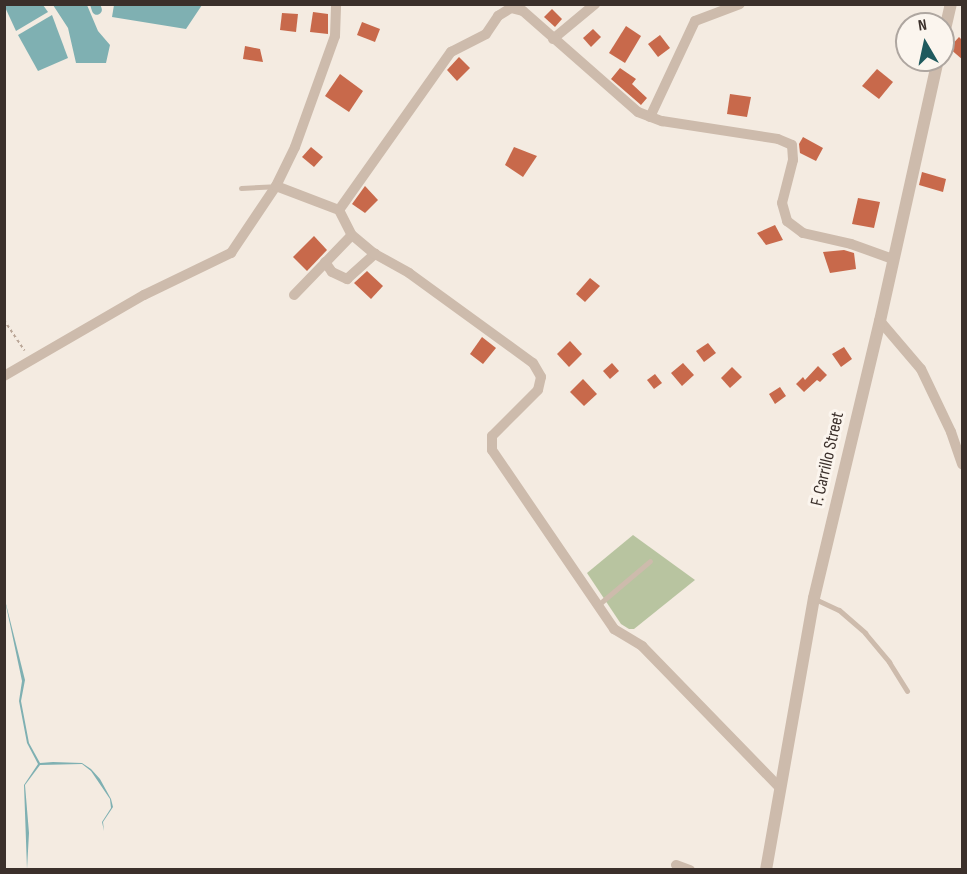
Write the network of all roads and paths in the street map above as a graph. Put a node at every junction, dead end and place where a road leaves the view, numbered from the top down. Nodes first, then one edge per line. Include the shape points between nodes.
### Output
1 (336, 4) edge
2 (595, 4) edge
3 (740, 4) edge
4 (553, 39) junction
5 (935, 72) edge
6 (650, 117) junction
7 (276, 186) junction
8 (241, 188) dead end
9 (339, 210) junction
10 (352, 235) junction
11 (375, 254) junction
12 (893, 259) junction
13 (325, 262) junction
14 (294, 295) dead end
15 (4, 320) edge
16 (880, 321) junction
17 (32, 362) junction
18 (4, 376) edge
19 (963, 464) edge
20 (650, 561) dead end
21 (814, 598) junction
22 (597, 606) junction
23 (907, 691) dead end
24 (780, 788) junction
25 (676, 865) dead end
26 (690, 870) edge
27 (766, 870) edge

1 - 7 street via 335,36 295,147
2 - 4 street
3 - 6 street via 695,21
4 - 6 street via 638,112
4 - 9 street via 523,11 512,9 498,16 486,34 451,52
5 - 12 street, F. Carrillo Street
6 - 12 street via 778,139 792,145 793,160 782,203 787,221 802,233
7 - 8 lane
7 - 9 street
7 - 17 street via 231,253 144,295
9 - 10 street
10 - 11 street
10 - 13 street
11 - 13 street via 347,279 332,272
11 - 22 street via 409,273 533,363 541,376 538,390 492,436 492,450
12 - 16 street, F. Carrillo Street
13 - 14 street
15 - 17 path
16 - 19 street via 921,369
16 - 21 street, F. Carrillo Street
17 - 18 street
20 - 22 lane
21 - 23 lane via 839,610 866,633
21 - 24 street, F. Carrillo Street
22 - 24 street via 614,629 642,646
24 - 27 street, F. Carrillo Street
25 - 26 street

